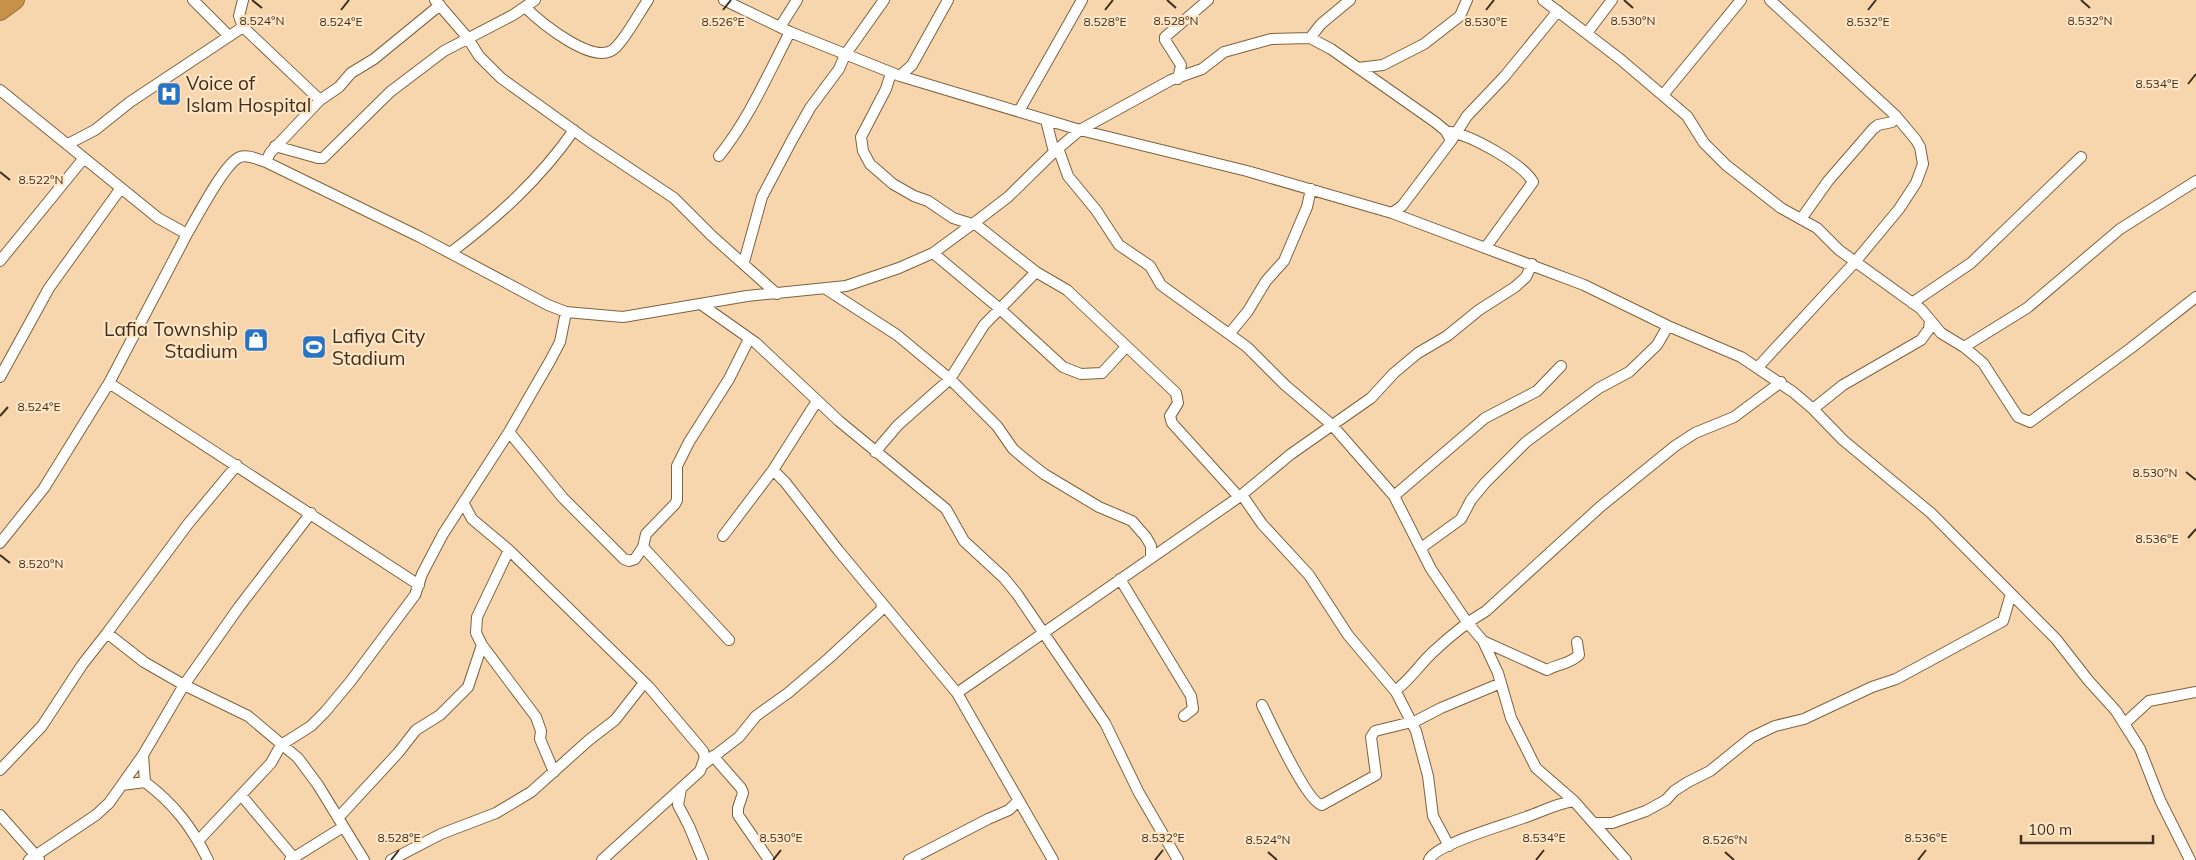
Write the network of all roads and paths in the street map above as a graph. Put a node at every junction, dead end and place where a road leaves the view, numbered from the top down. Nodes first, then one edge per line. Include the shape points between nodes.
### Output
1 (15, 0) edge
2 (193, 0) edge
3 (243, 0) edge
4 (535, 0) edge
5 (648, 0) edge
6 (724, 0) edge
7 (797, 0) edge
8 (884, 0) edge
9 (948, 0) edge
10 (1082, 0) edge
11 (1208, 0) edge
12 (1350, 0) edge
13 (1468, 0) edge
14 (1543, 0) edge
15 (1612, 0) edge
16 (1741, 0) edge
17 (1770, 0) edge
18 (438, 2) edge
19 (525, 7) junction
20 (0, 11) edge
21 (1558, 11) junction
22 (243, 27) junction
23 (785, 29) junction
24 (1587, 33) junction
25 (228, 35) junction
26 (467, 37) junction
27 (1310, 38) junction
28 (845, 55) junction
29 (912, 65) junction
30 (1383, 65) junction
31 (1358, 68) junction
32 (895, 75) junction
33 (1178, 79) junction
34 (918, 82) junction
35 (1378, 83) junction
36 (0, 90) edge
37 (1663, 95) junction
38 (320, 100) junction
39 (1018, 111) junction
40 (1046, 120) junction
41 (1892, 122) dead end
42 (574, 130) junction
43 (1080, 130) junction
44 (1451, 135) junction
45 (68, 144) junction
46 (276, 146) junction
47 (1056, 150) junction
48 (719, 156) dead end
49 (2081, 157) dead end
50 (84, 158) junction
51 (266, 162) junction
52 (2196, 181) edge
53 (122, 188) junction
54 (1311, 189) junction
55 (1402, 206) junction
56 (1392, 213) junction
57 (952, 218) junction
58 (1407, 219) junction
59 (1801, 219) junction
60 (973, 224) junction
61 (187, 234) junction
62 (957, 235) junction
63 (1486, 247) junction
64 (450, 253) junction
65 (933, 253) junction
66 (0, 261) edge
67 (744, 262) junction
68 (1855, 262) junction
69 (1532, 264) junction
70 (1036, 272) junction
71 (826, 289) junction
72 (777, 294) junction
73 (2196, 297) edge
74 (1912, 303) junction
75 (702, 305) junction
76 (1000, 309) junction
77 (566, 312) junction
78 (1930, 320) junction
79 (1668, 326) junction
80 (1230, 333) junction
81 (1941, 333) junction
82 (1925, 336) junction
83 (749, 339) junction
84 (1126, 346) junction
85 (1964, 347) junction
86 (1561, 366) dead end
87 (1758, 367) junction
88 (0, 377) edge
89 (950, 379) junction
90 (1780, 382) junction
91 (109, 383) junction
92 (1828, 398) junction
93 (817, 401) junction
94 (1814, 409) junction
95 (1826, 421) junction
96 (1332, 425) junction
97 (510, 432) junction
98 (875, 452) junction
99 (237, 465) junction
100 (773, 470) junction
101 (1240, 496) junction
102 (1394, 496) junction
103 (464, 504) junction
104 (312, 513) junction
105 (454, 518) junction
106 (472, 519) junction
107 (723, 536) dead end
108 (0, 543) edge
109 (1151, 546) junction
110 (643, 547) junction
111 (1421, 548) junction
112 (509, 550) junction
113 (1162, 550) junction
114 (1151, 557) junction
115 (1120, 579) junction
116 (419, 585) junction
117 (2011, 594) junction
118 (884, 608) junction
119 (1467, 622) junction
120 (1043, 631) junction
121 (107, 633) junction
122 (729, 640) dead end
123 (1483, 641) junction
124 (1577, 642) dead end
125 (482, 645) junction
126 (644, 683) junction
127 (1501, 683) junction
128 (184, 685) junction
129 (1395, 691) junction
130 (2196, 692) edge
131 (957, 693) junction
132 (1262, 705) dead end
133 (1184, 716) dead end
134 (2124, 724) junction
135 (1413, 726) junction
136 (281, 744) junction
137 (711, 753) junction
138 (143, 755) junction
139 (0, 770) edge
140 (554, 772) junction
141 (145, 782) junction
142 (122, 784) junction
143 (1558, 788) junction
144 (681, 789) junction
145 (241, 795) junction
146 (668, 801) junction
147 (1018, 801) junction
148 (1574, 801) junction
149 (1554, 804) junction
150 (678, 805) junction
151 (0, 815) edge
152 (340, 822) junction
153 (1595, 823) junction
154 (198, 841) junction
155 (1449, 846) junction
156 (35, 858) edge
157 (292, 859) edge
158 (208, 860) edge
159 (364, 860) edge
160 (391, 860) edge
161 (602, 860) edge
162 (703, 860) edge
163 (769, 860) edge
164 (909, 860) edge
165 (1053, 860) edge
166 (1178, 860) edge
167 (1429, 860) edge
168 (1626, 860) edge
169 (2190, 860) edge

1 - 20 highway
2 - 25 street
3 - 22 street via 239,16
4 - 19 street
5 - 19 street via 615,49 600,53 569,41 540,22
6 - 23 street
7 - 23 street
8 - 28 street
9 - 29 street
10 - 39 street
11 - 33 street via 1165,37 1181,65
12 - 27 street
13 - 30 street via 1456,21 1424,44
14 - 21 street
15 - 24 street
16 - 37 street
17 - 68 street via 1896,116 1920,147 1922,164 1916,183
18 - 26 street
18 - 38 street via 374,59 351,73 339,87
19 - 26 street
21 - 24 street
21 - 44 street
22 - 25 street
22 - 38 street
23 - 28 street
23 - 48 street via 749,111
24 - 37 street
25 - 45 street via 95,130
26 - 42 street via 479,56 501,78
26 - 46 street via 390,92 322,158
27 - 31 street
27 - 33 street via 1271,39 1229,50 1202,69
28 - 32 street
28 - 67 street via 839,69 810,108 762,197
29 - 32 street
29 - 34 street
30 - 31 street
30 - 35 street
31 - 35 street
32 - 34 street
32 - 57 street via 861,137 863,152 870,164 894,184 928,201
33 - 43 street via 1136,98
34 - 39 street
35 - 44 street
36 - 45 street
37 - 59 street via 1687,116 1719,159 1781,208
38 - 46 street
39 - 40 street
40 - 43 street
40 - 47 street
41 - 59 street via 1873,129 1828,181
42 - 64 street via 540,176 488,224
42 - 67 street via 674,198
43 - 47 street
43 - 54 street
44 - 55 street
44 - 63 street via 1477,142 1512,163 1533,182
45 - 50 street
46 - 51 street
47 - 60 street via 1008,197
47 - 80 street via 1068,176 1120,245 1150,266 1161,285
49 - 74 street via 1971,263
50 - 53 street
50 - 66 street
51 - 61 street via 247,156 233,161
51 - 64 street
52 - 85 street via 2120,229 2027,308
53 - 61 street via 158,218
53 - 88 street via 49,288
54 - 56 street
54 - 80 street via 1284,261
55 - 56 street
55 - 58 street
56 - 58 street
57 - 60 street
57 - 62 street
58 - 63 street
59 - 68 street via 1817,228
60 - 62 street
60 - 70 street
61 - 91 street
62 - 65 street
63 - 69 street
64 - 77 street
65 - 71 street via 846,286
65 - 76 street
67 - 72 street
68 - 74 street
68 - 87 street
69 - 79 street
69 - 96 street via 1526,277 1514,287 1418,353 1378,392
70 - 76 street
70 - 84 street via 1067,290
71 - 72 street
71 - 89 street via 896,335
72 - 75 street
73 - 85 street via 2030,422 2018,417 1983,364
74 - 78 street
75 - 77 street via 623,317
75 - 83 street
76 - 84 street via 1063,367 1081,374 1102,373
76 - 89 street via 984,325
77 - 97 street via 560,342
78 - 81 street
78 - 82 street
79 - 87 street
79 - 111 street via 1657,345 1629,372 1599,388 1526,442 1471,500 1461,519
80 - 96 street
81 - 82 street
81 - 85 street
82 - 92 street
83 - 93 street
83 - 110 street via 677,466 675,504 646,534
84 - 101 street via 1176,393 1178,403 1170,416 1172,423
86 - 102 street via 1538,391 1485,418
87 - 90 street
89 - 98 street via 898,425
89 - 109 street via 1026,460 1099,507 1132,521
90 - 94 street
90 - 119 street via 1734,417 1695,433 1675,446 1600,507 1486,611
91 - 99 street
91 - 108 street via 44,488
92 - 94 street
92 - 95 street
93 - 98 street
93 - 100 street
94 - 95 street
95 - 117 street via 1843,440 1931,513
96 - 101 street
96 - 102 street
97 - 103 street
97 - 110 street via 563,498 624,559 635,559
98 - 120 street via 946,509 964,541 1004,578
99 - 104 street
99 - 121 street via 188,524
100 - 107 street
100 - 118 street
101 - 113 street
101 - 129 street via 1309,575 1348,635
102 - 111 street
103 - 105 street
103 - 106 street
104 - 116 street
104 - 128 street
105 - 106 street
105 - 116 street
106 - 112 street
109 - 113 street
109 - 114 street
110 - 122 street
111 - 119 street via 1431,569
112 - 125 street via 477,617 476,633
112 - 126 street
113 - 114 street
114 - 115 street
115 - 120 street
115 - 133 street via 1192,696 1193,709
116 - 136 street via 415,595 325,712 311,726
117 - 134 street via 2056,639
117 - 153 street via 2003,621 1929,662 1804,719 1775,726 1752,737 1710,771 1646,811 1612,823
118 - 131 street
118 - 137 street via 815,671 756,716 739,737
119 - 123 street
119 - 129 street
120 - 131 street
120 - 166 street via 1105,723 1139,793
121 - 128 street via 144,662
121 - 139 street via 42,726
123 - 124 street via 1547,670 1576,658 1579,655
123 - 127 street
125 - 140 street via 536,717 540,738
125 - 152 street via 468,687 440,714 416,730
126 - 137 street
126 - 140 street via 615,720
127 - 135 street via 1441,708
127 - 143 street via 1511,718 1536,768
128 - 136 street via 248,716
128 - 138 street
129 - 135 street
130 - 134 street via 2149,701
131 - 147 street
132 - 135 street via 1294,771 1318,805 1376,775 1371,736 1375,731
134 - 169 street via 2140,749 2160,800
135 - 155 street via 1428,776 1433,816
136 - 145 street via 271,763
136 - 152 street via 305,765
137 - 144 street
137 - 163 street via 741,788 743,793 738,815
138 - 141 street
138 - 142 street
140 - 160 street via 531,792 496,813 441,834
141 - 142 street
141 - 154 street via 172,804
142 - 156 street via 96,816
143 - 148 street
143 - 149 street
144 - 146 street
144 - 150 street
145 - 154 street
145 - 157 street
146 - 150 street
146 - 161 street
147 - 164 street via 1009,810
147 - 165 street
148 - 149 street
148 - 153 street
149 - 155 street
150 - 162 street
151 - 156 street
152 - 157 street
152 - 159 street
153 - 168 street
154 - 158 street
155 - 167 street via 1432,854

